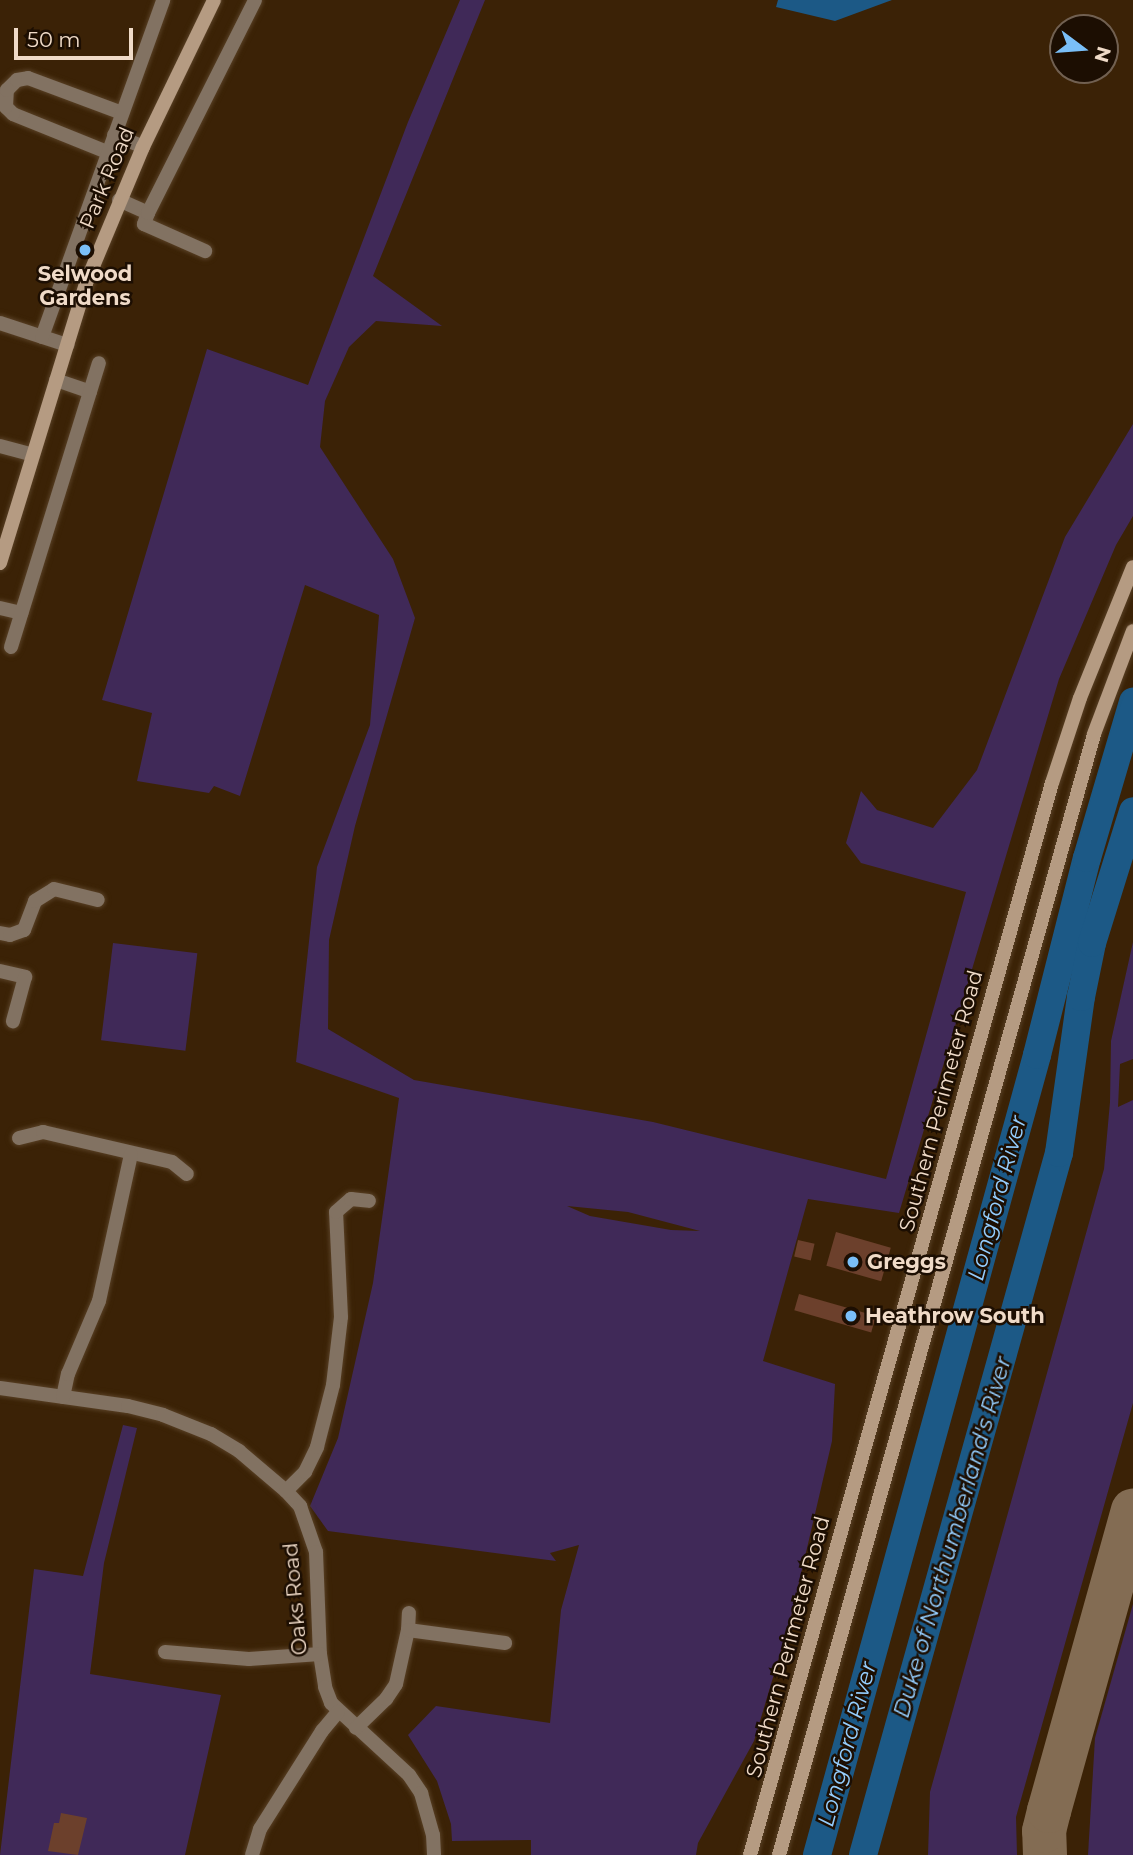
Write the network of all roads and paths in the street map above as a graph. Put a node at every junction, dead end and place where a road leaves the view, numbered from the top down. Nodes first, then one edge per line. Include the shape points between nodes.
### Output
1 (163, 0) edge
2 (214, 0) edge
3 (255, 0) edge
4 (122, 113) junction
5 (114, 135) junction
6 (142, 147) junction
7 (107, 152) junction
8 (119, 200) junction
9 (148, 214) junction
10 (205, 251) dead end
11 (0, 323) edge
12 (42, 337) junction
13 (67, 345) junction
14 (99, 363) dead end
15 (56, 380) junction
16 (90, 392) junction
17 (0, 446) edge
18 (33, 455) junction
19 (0, 563) edge
20 (1133, 567) edge
21 (0, 608) edge
22 (21, 613) junction
23 (1133, 631) edge
24 (11, 647) dead end
25 (98, 901) dead end
26 (0, 933) edge
27 (0, 971) edge
28 (13, 1021) dead end
29 (19, 1138) dead end
30 (131, 1154) junction
31 (187, 1174) dead end
32 (369, 1201) dead end
33 (0, 1388) edge
34 (63, 1397) junction
35 (286, 1490) junction
36 (409, 1613) dead end
37 (408, 1630) junction
38 (505, 1643) dead end
39 (165, 1652) dead end
40 (320, 1654) junction
41 (338, 1712) junction
42 (356, 1728) junction
43 (252, 1855) edge
44 (434, 1855) edge
45 (750, 1855) edge
46 (779, 1855) edge

1 - 4 street
2 - 6 street, Park Road
3 - 9 street
4 - 5 street
4 - 7 street via 28,78 17,80 7,90 6,107 13,114
5 - 6 street
5 - 7 street
6 - 8 street, Park Road
7 - 12 street
8 - 9 street
8 - 13 street, Park Road
9 - 10 street via 144,224
11 - 12 street
12 - 13 street
13 - 15 street, Park Road
14 - 16 street
15 - 16 street
15 - 18 street, Park Road
16 - 22 street
17 - 18 street
18 - 19 street, Park Road
20 - 45 street, Southern Perimeter Road via 1080,698 1048,796
21 - 22 street
22 - 24 street
23 - 46 street via 1094,734
25 - 26 street via 54,889 35,901 24,930
27 - 28 street via 25,977
29 - 30 street via 43,1132
30 - 31 street via 172,1162
30 - 34 street via 99,1301
32 - 35 street via 351,1199 336,1212 341,1317 333,1385 317,1447 305,1472
33 - 34 street, Oaks Road
34 - 35 street, Oaks Road via 137,1408 198,1429 239,1451
35 - 40 street, Oaks Road via 300,1507 316,1552
36 - 37 street
37 - 38 street
37 - 42 street via 396,1685
39 - 40 street via 249,1659
40 - 41 street, Oaks Road via 325,1687
41 - 42 street, Oaks Road
41 - 43 street via 260,1829
42 - 44 street, Oaks Road via 409,1775 421,1793

